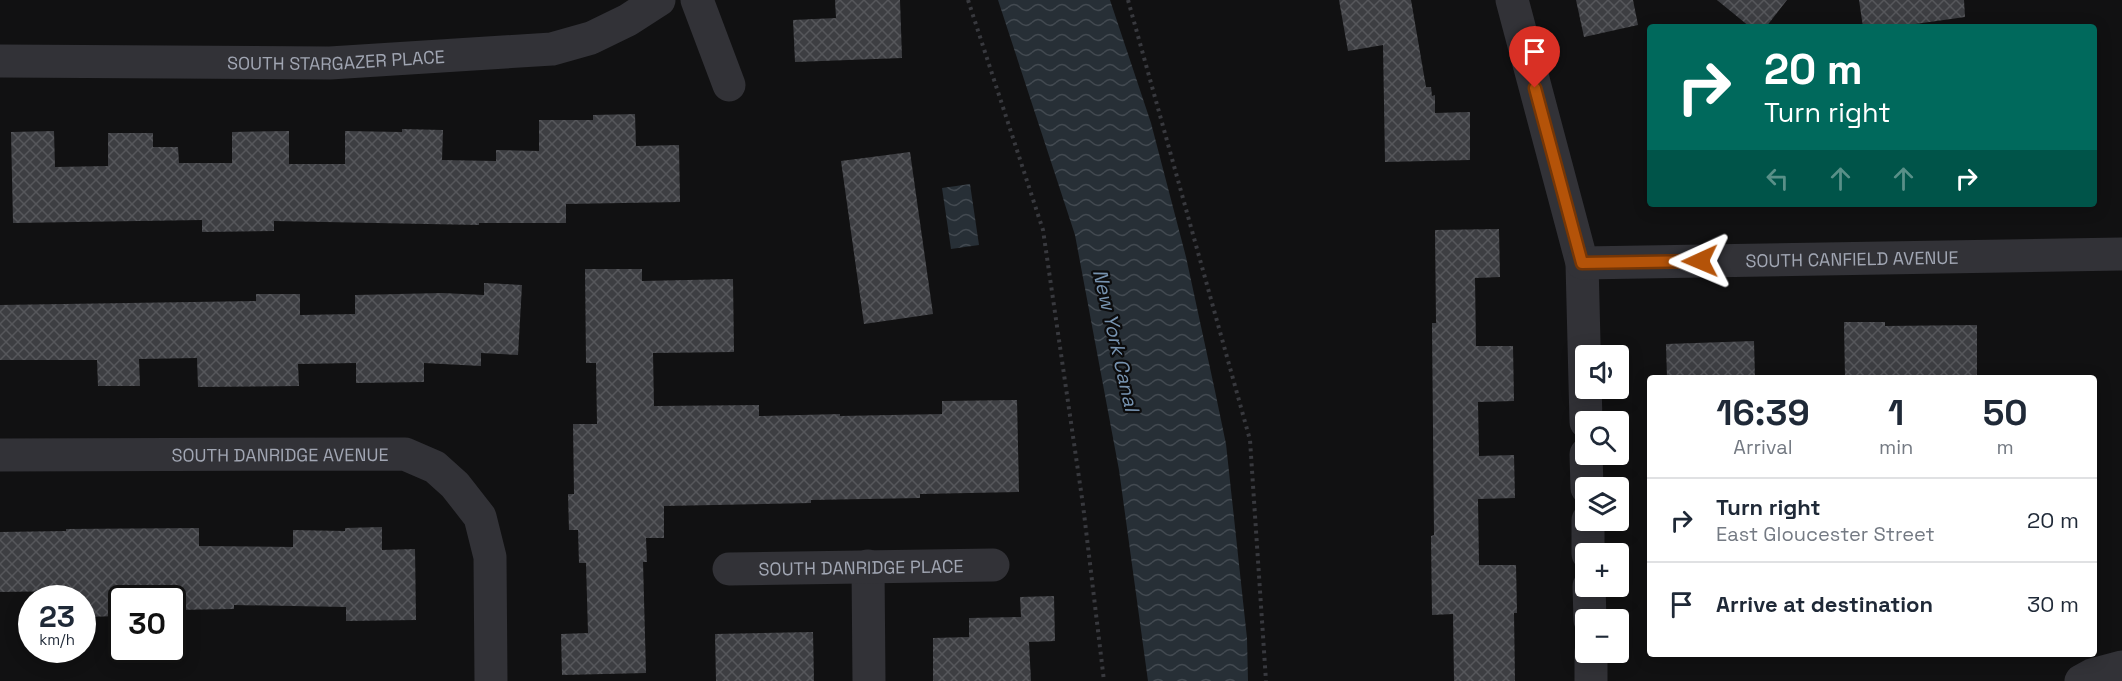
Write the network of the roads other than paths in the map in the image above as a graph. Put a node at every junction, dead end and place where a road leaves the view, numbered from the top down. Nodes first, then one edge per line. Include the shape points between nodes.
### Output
1 (659, 0) edge
2 (697, 0) edge
3 (1512, 0) edge
4 (0, 62) edge
5 (729, 85) dead end
6 (2122, 254) edge
7 (1582, 263) junction
8 (1586, 411) edge
9 (0, 455) edge
10 (993, 565) dead end
11 (868, 566) junction
12 (729, 569) dead end
13 (1591, 663) edge
14 (2122, 667) edge
15 (491, 681) edge
16 (869, 681) edge
17 (1591, 681) edge
18 (2081, 681) edge

1 - 4 street, SOUTH STARGAZER PLACE via 591,38 552,49 330,63
2 - 5 street
3 - 7 street
6 - 7 street, SOUTH CANFIELD AVENUE
7 - 8 street
9 - 15 street, SOUTH DANRIDGE AVENUE via 405,454 435,467 480,517 490,556
10 - 11 street, SOUTH DANRIDGE PLACE
11 - 12 street, SOUTH DANRIDGE PLACE
11 - 16 street
13 - 17 street
14 - 18 street

